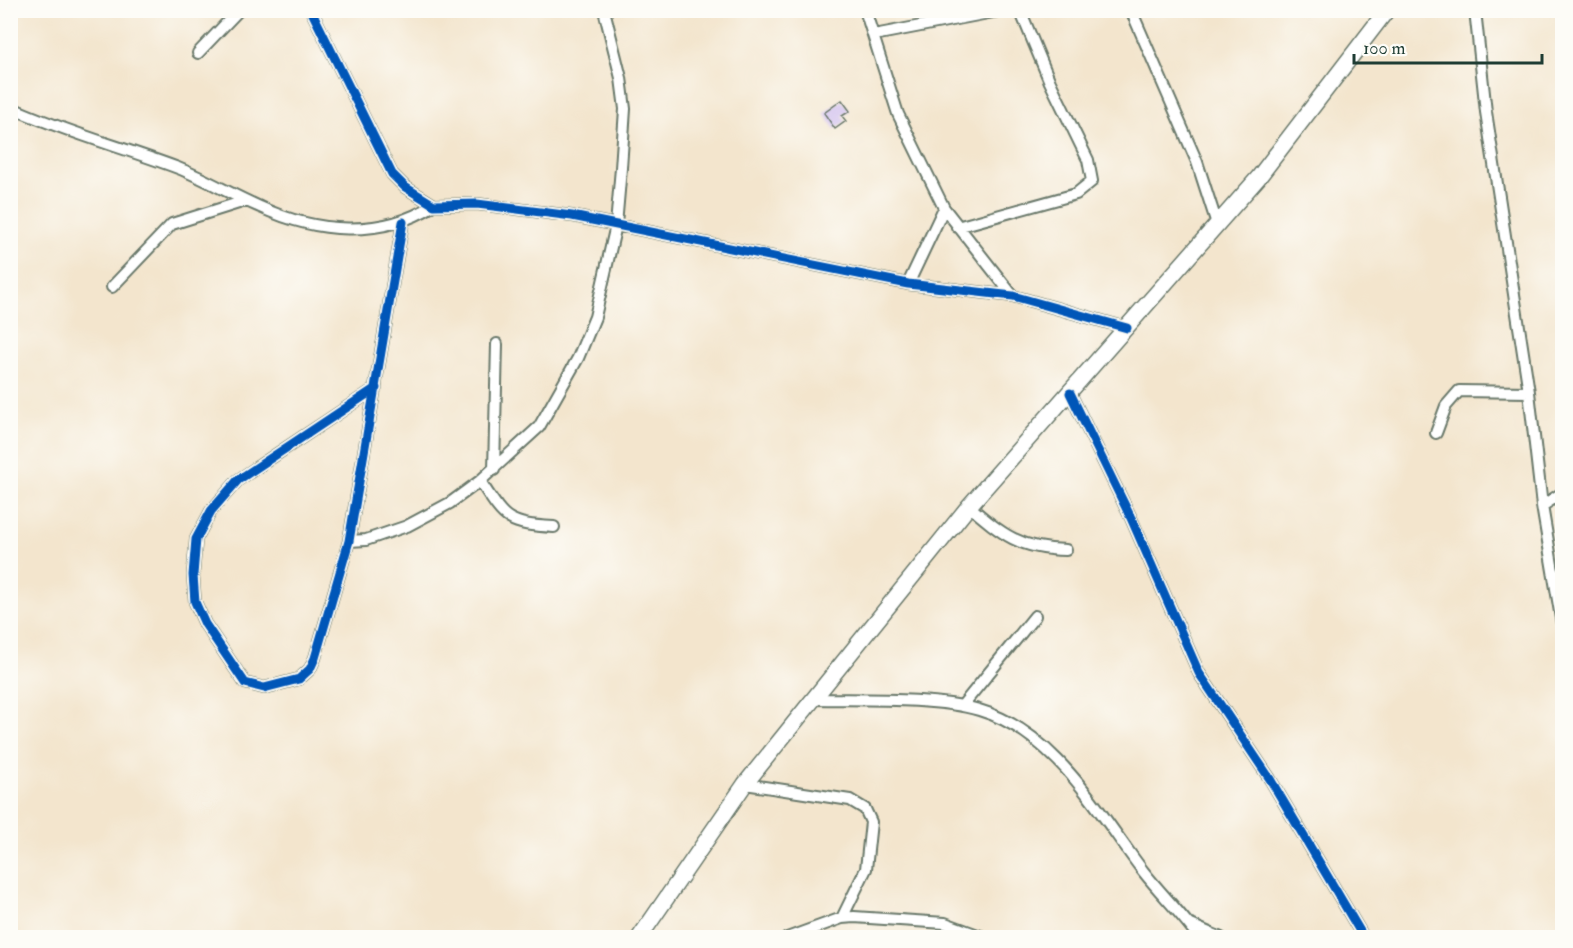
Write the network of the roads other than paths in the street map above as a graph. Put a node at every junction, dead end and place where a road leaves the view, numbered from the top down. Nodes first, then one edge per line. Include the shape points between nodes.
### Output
1 (239, 10) edge
2 (311, 10) edge
3 (604, 10) edge
4 (865, 10) edge
5 (1004, 10) edge
6 (1020, 10) edge
7 (1131, 10) edge
8 (1387, 10) edge
9 (1475, 10) edge
10 (874, 35) junction
11 (198, 53) dead end
12 (10, 107) edge
13 (245, 201) junction
14 (434, 205) junction
15 (944, 208) junction
16 (403, 222) junction
17 (1217, 224) junction
18 (616, 225) junction
19 (957, 227) junction
20 (908, 284) junction
21 (112, 287) dead end
22 (1013, 297) junction
23 (1127, 328) junction
24 (497, 344) dead end
25 (376, 388) junction
26 (1529, 392) junction
27 (1070, 393) junction
28 (1436, 433) dead end
29 (494, 470) junction
30 (480, 481) junction
31 (1563, 493) edge
32 (969, 506) junction
33 (1542, 506) junction
34 (554, 527) dead end
35 (349, 541) junction
36 (1066, 550) dead end
37 (1035, 616) dead end
38 (1563, 624) edge
39 (815, 699) junction
40 (962, 706) junction
41 (745, 784) junction
42 (842, 918) junction
43 (1190, 925) junction
44 (639, 938) edge
45 (787, 938) edge
46 (986, 938) edge
47 (1198, 938) edge
48 (1221, 938) edge
49 (1364, 938) edge

1 - 11 street
2 - 14 street via 392,174
3 - 18 street via 625,109
4 - 10 street
5 - 10 street
6 - 19 street via 1088,160 1092,181 1076,194
7 - 17 street via 1197,162
8 - 17 main road via 1258,178
9 - 26 street via 1486,112
10 - 15 street via 898,114
12 - 13 street via 203,178
13 - 16 street via 298,220 353,230
13 - 21 street via 172,224
14 - 16 street
14 - 18 street via 500,206
15 - 19 street
15 - 20 street
16 - 25 street
17 - 23 main road
18 - 20 street
18 - 29 street via 595,317 578,358 539,427
19 - 22 street
20 - 22 street
22 - 23 street
23 - 27 main road
24 - 29 street
25 - 35 street
25 - 35 street via 238,480 211,511 196,539 195,602 205,624 245,683 257,688 277,686 299,679 310,669
26 - 28 street via 1460,391 1446,406
26 - 33 street
27 - 32 main road
27 - 49 street via 1131,518 1199,673 1270,779
29 - 30 street
30 - 34 street via 509,520 520,525
30 - 35 street via 408,526 366,540
31 - 33 street
32 - 36 street via 1015,541 1040,549
32 - 39 main road
33 - 38 street
37 - 40 street
39 - 40 street
39 - 41 main road
40 - 43 street via 1000,718 1056,758
41 - 42 street via 850,800 865,809 871,822 866,870
41 - 44 main road
42 - 45 street
42 - 46 street via 945,923
43 - 47 street
43 - 48 street

